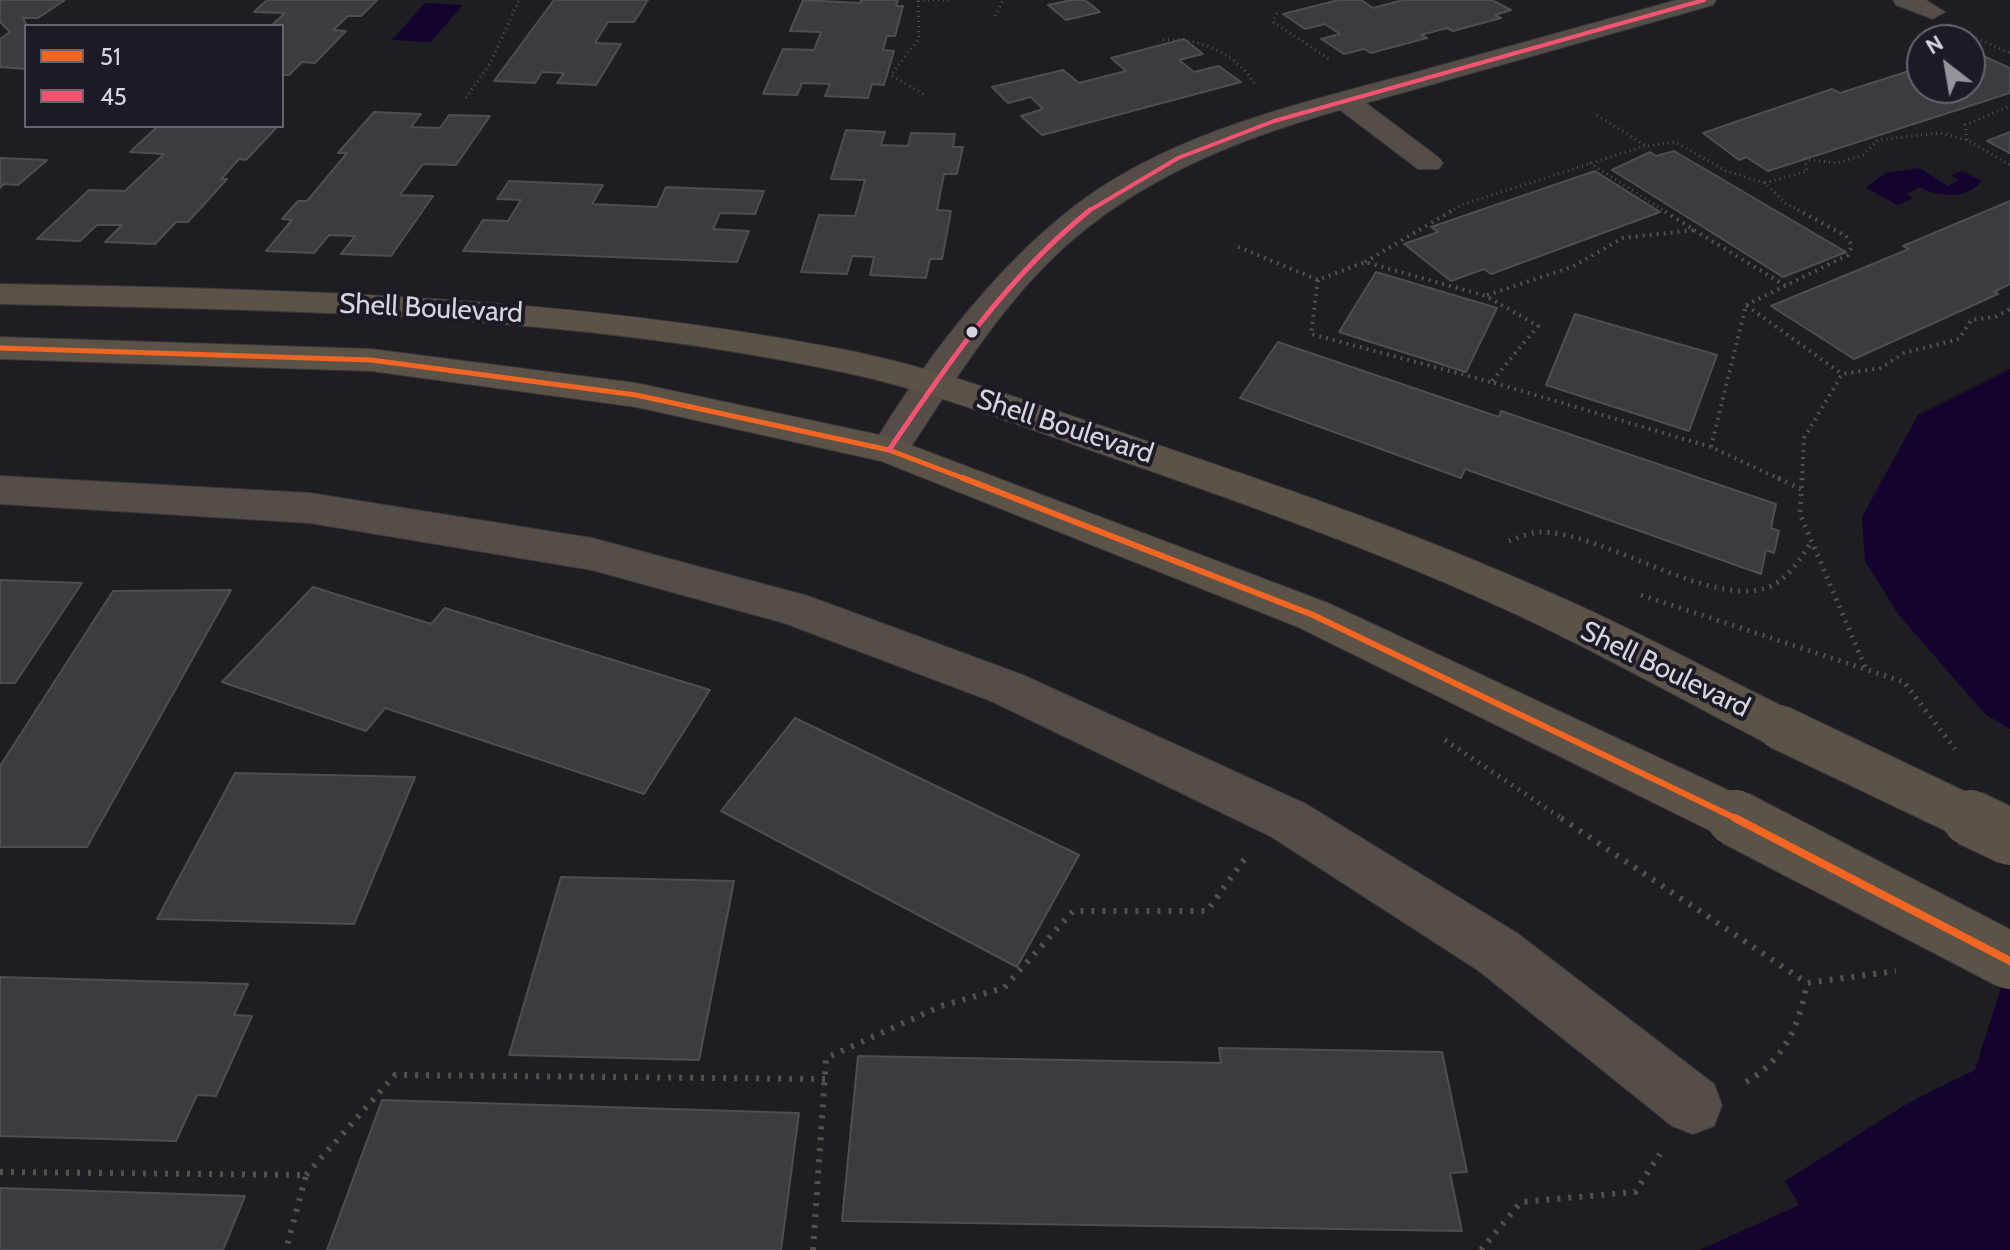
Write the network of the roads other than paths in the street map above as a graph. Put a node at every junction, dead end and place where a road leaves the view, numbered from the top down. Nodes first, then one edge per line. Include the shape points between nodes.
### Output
1 (1704, 0) edge
2 (1905, 0) edge
3 (1933, 12) dead end
4 (1345, 100) junction
5 (1428, 163) dead end
6 (0, 294) edge
7 (0, 348) edge
8 (935, 384) junction
9 (889, 450) junction
10 (0, 490) edge
11 (2010, 837) edge
12 (2010, 961) edge
13 (1693, 1105) road end

1 - 4 street
2 - 3 street
4 - 5 street
4 - 8 street via 1199,146 1109,197 1048,245
6 - 8 main road, Shell Boulevard via 516,313 844,361
7 - 9 main road, Shell Boulevard via 415,365 636,395
8 - 9 street
8 - 11 main road, Shell Boulevard, bridge via 1241,486 1507,592
9 - 12 main road, Shell Boulevard, bridge via 1313,615 1731,816
10 - 13 street via 310,508 592,554 793,608 1007,688 1277,815 1498,952

